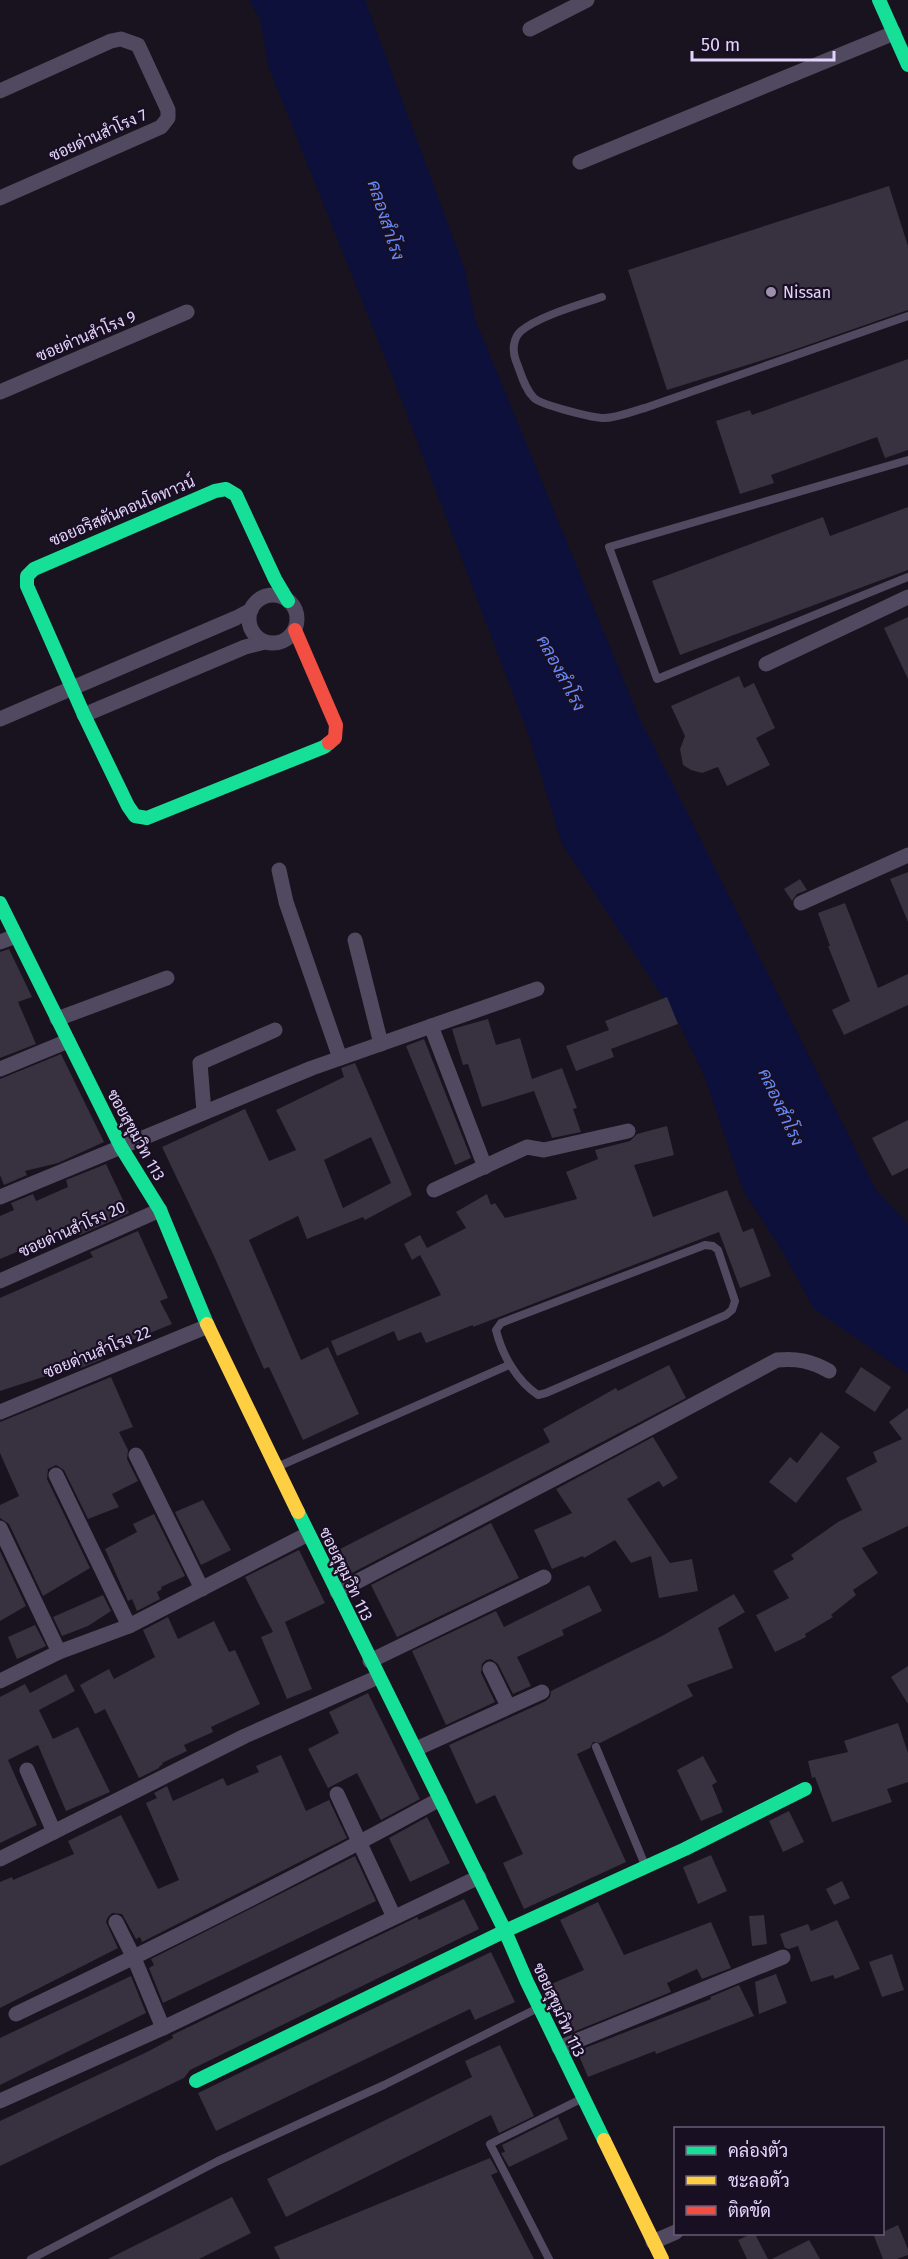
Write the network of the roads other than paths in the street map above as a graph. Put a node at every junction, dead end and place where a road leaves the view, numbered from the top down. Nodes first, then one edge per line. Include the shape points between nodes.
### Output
1 (587, 0) edge
2 (879, 0) edge
3 (530, 29) dead end
4 (894, 33) junction
5 (908, 65) edge
6 (0, 92) edge
7 (580, 162) dead end
8 (0, 198) edge
9 (602, 297) dead end
10 (187, 312) dead end
11 (908, 316) edge
12 (0, 392) edge
13 (908, 460) edge
14 (908, 577) edge
15 (908, 597) edge
16 (288, 601) junction
17 (251, 610) junction
18 (295, 630) junction
19 (265, 642) junction
20 (766, 664) dead end
21 (71, 687) junction
22 (84, 715) junction
23 (0, 719) edge
24 (908, 855) edge
25 (279, 870) dead end
26 (0, 903) edge
27 (801, 903) dead end
28 (16, 936) junction
29 (355, 940) dead end
30 (0, 942) edge
31 (166, 978) dead end
32 (537, 989) dead end
33 (57, 1019) junction
34 (431, 1026) junction
35 (275, 1030) dead end
36 (68, 1041) junction
37 (381, 1044) junction
38 (340, 1058) junction
39 (0, 1069) edge
40 (204, 1112) junction
41 (628, 1131) dead end
42 (121, 1147) junction
43 (485, 1167) junction
44 (434, 1190) dead end
45 (0, 1197) edge
46 (159, 1210) junction
47 (0, 1281) edge
48 (208, 1326) junction
49 (509, 1365) junction
50 (828, 1371) dead end
51 (0, 1412) edge
52 (136, 1455) dead end
53 (276, 1468) junction
54 (56, 1474) dead end
55 (0, 1528) edge
56 (308, 1534) junction
57 (544, 1577) dead end
58 (202, 1589) junction
59 (337, 1592) junction
60 (129, 1626) junction
61 (59, 1652) junction
62 (370, 1660) junction
63 (490, 1669) dead end
64 (378, 1677) junction
65 (0, 1681) edge
66 (542, 1692) dead end
67 (508, 1706) junction
68 (596, 1747) dead end
69 (416, 1749) junction
70 (27, 1770) dead end
71 (805, 1789) dead end
72 (337, 1794) dead end
73 (440, 1799) junction
74 (54, 1832) junction
75 (359, 1843) junction
76 (0, 1859) edge
77 (645, 1867) junction
78 (479, 1877) junction
79 (394, 1917) junction
80 (116, 1922) dead end
81 (505, 1932) junction
82 (783, 1957) dead end
83 (134, 1958) junction
84 (539, 2007) junction
85 (16, 2014) dead end
86 (163, 2028) junction
87 (559, 2048) junction
88 (196, 2081) dead end
89 (583, 2098) junction
90 (0, 2101) edge
91 (674, 2232) edge
92 (653, 2242) junction
93 (31, 2259) edge
94 (549, 2259) edge
95 (662, 2259) edge

1 - 3 street
2 - 4 main road
4 - 5 main road
4 - 7 street
6 - 8 street, ซอยด่านสำโรง 7 via 121,39 138,45 168,110 168,118 160,127
9 - 11 lane via 519,332 513,354 528,391 536,400 605,418 645,408
10 - 12 street, ซอยด่านสำโรง 9
13 - 14 lane via 609,547 657,679
15 - 20 street
16 - 17 street via 265,596
16 - 18 street, ซอยอริสตันคอนโดทาวน์ via 297,614
16 - 21 main road, ซอยอริสตันคอนโดทาวน์ via 236,495 226,489 215,491 34,569 27,576 27,586
17 - 19 street via 251,630
17 - 21 street
18 - 19 street via 285,641
18 - 22 main road, ซอยอริสตันคอนโดทาวน์ via 336,724 335,738 324,747 147,818 135,816 128,806
19 - 22 street
21 - 22 main road, ซอยอริสตันคอนโดทาวน์
21 - 23 street
24 - 27 street
25 - 38 street via 286,902
26 - 28 main road, ซอยสุขุมวิท 113
28 - 30 street
28 - 33 main road, ซอยสุขุมวิท 113
29 - 37 street
31 - 33 street
32 - 34 street
33 - 36 main road, ซอยสุขุมวิท 113
34 - 37 street
34 - 43 street
35 - 40 street via 200,1063
36 - 39 street
36 - 42 main road, ซอยสุขุมวิท 113
37 - 38 street
38 - 40 street
40 - 42 street
41 - 43 street via 544,1150 527,1147
42 - 45 street
42 - 46 main road, ซอยสุขุมวิท 113
43 - 44 street
46 - 47 street, ซอยด่านสำโรง 20
46 - 48 main road, ซอยสุขุมวิท 113
48 - 51 street, ซอยด่านสำโรง 22
48 - 53 main road, ซอยสุขุมวิท 113
49 - 49 lane via 538,1395 726,1315 735,1301 717,1250 705,1245 501,1323 496,1330
49 - 53 lane
50 - 59 street via 812,1362 777,1360
52 - 58 street
53 - 56 main road, ซอยสุขุมวิท 113
54 - 60 street
55 - 61 street
56 - 58 street
56 - 59 main road, ซอยสุขุมวิท 113
57 - 62 street
58 - 60 street
59 - 62 main road, ซอยสุขุมวิท 113
60 - 61 street
61 - 65 street
62 - 64 main road, ซอยสุขุมวิท 113
63 - 67 street
64 - 69 main road, ซอยสุขุมวิท 113
64 - 74 street via 245,1736
66 - 67 street
67 - 69 street
68 - 77 lane
69 - 73 main road, ซอยสุขุมวิท 113
70 - 74 street
71 - 77 main road
72 - 75 street
73 - 75 street
73 - 78 main road, ซอยสุขุมวิท 113
74 - 76 street
75 - 79 street
75 - 83 street
77 - 81 main road
78 - 79 street
78 - 81 main road, ซอยสุขุมวิท 113
79 - 86 street
80 - 83 street
81 - 84 main road, ซอยสุขุมวิท 113
81 - 88 main road
82 - 87 street
83 - 85 street
83 - 86 street
84 - 87 main road, ซอยสุขุมวิท 113
84 - 93 lane via 384,2085 218,2161
86 - 90 street
87 - 89 main road, ซอยสุขุมวิท 113
89 - 92 main road, ซอยสุขุมวิท 113
89 - 94 lane via 490,2144
91 - 92 street
92 - 95 main road, ซอยสุขุมวิท 113

